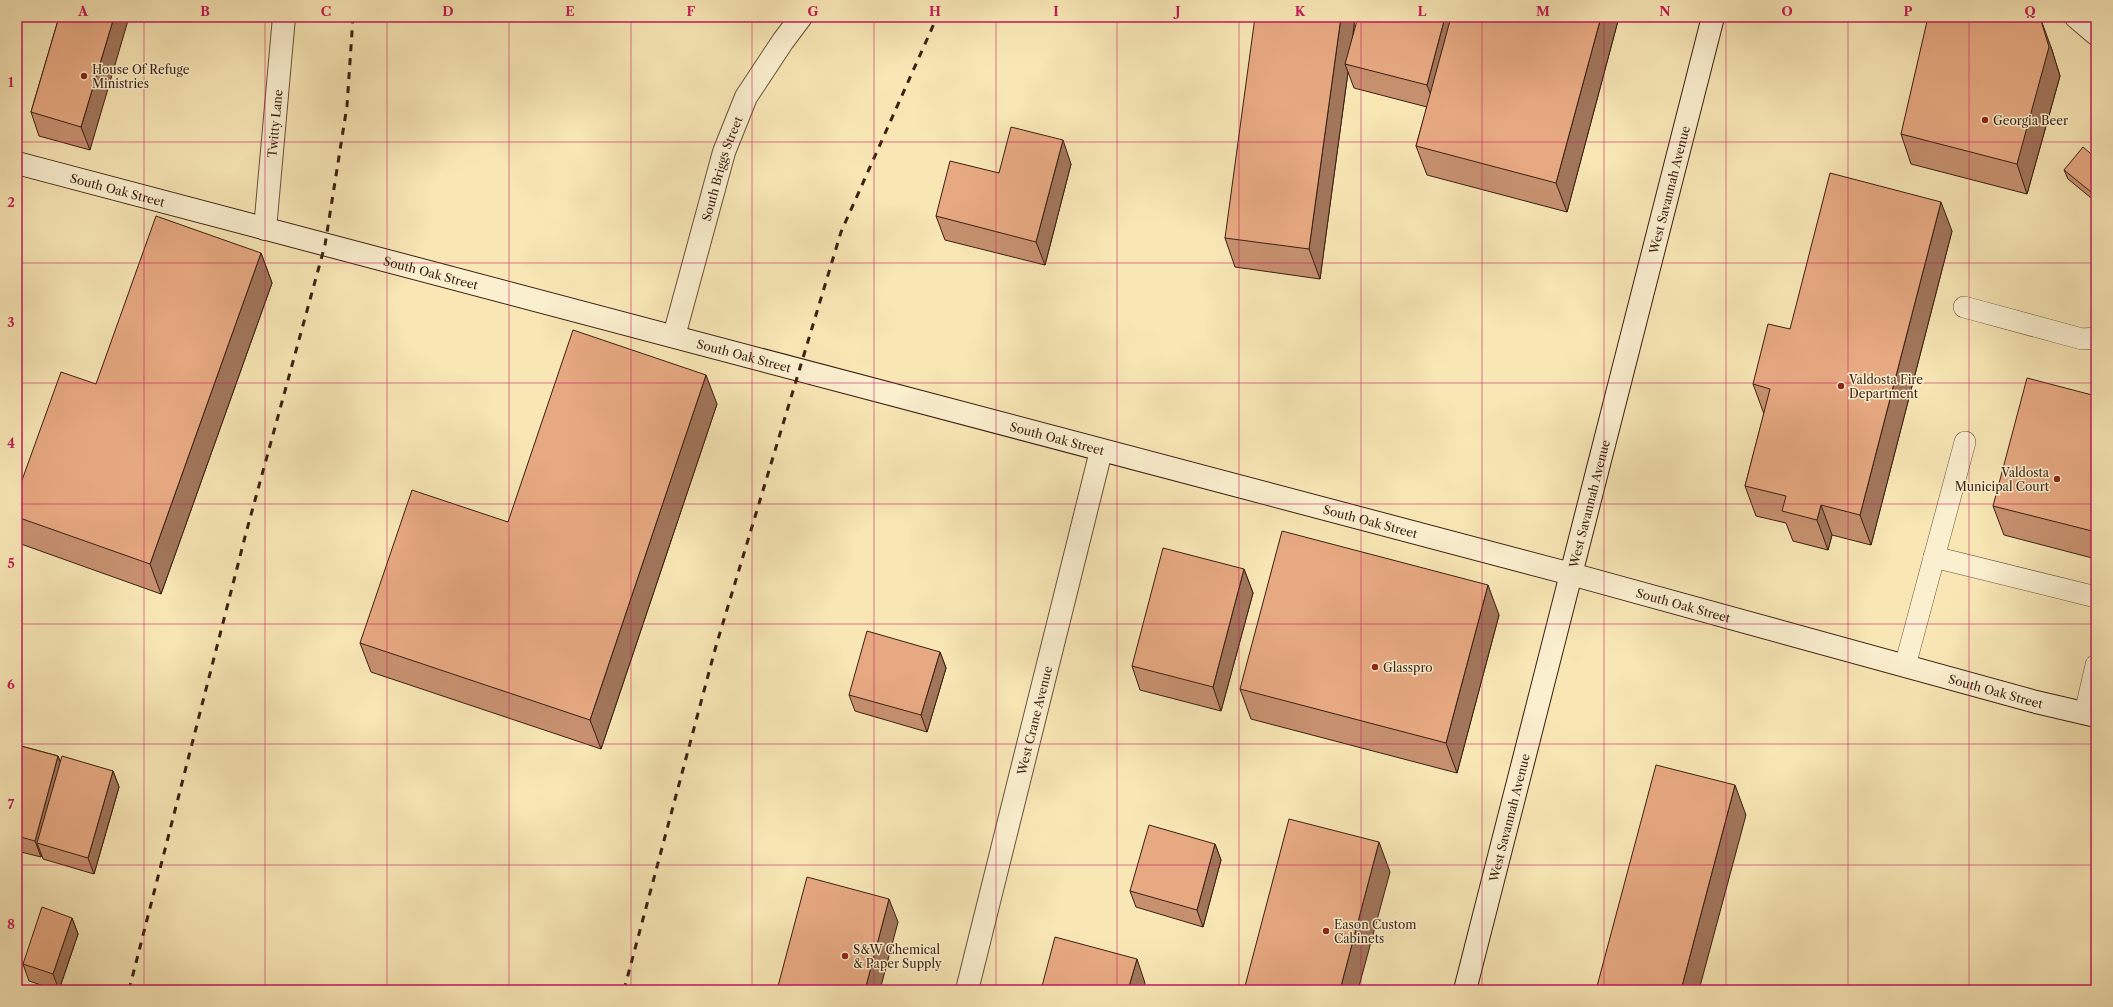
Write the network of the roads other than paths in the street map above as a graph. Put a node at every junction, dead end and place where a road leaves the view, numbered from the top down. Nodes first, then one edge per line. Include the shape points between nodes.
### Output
1 (284, 17) edge
2 (802, 17) edge
3 (1713, 17) edge
4 (2076, 17) edge
5 (2096, 34) edge
6 (17, 163) edge
7 (265, 229) junction
8 (1964, 307) dead end
9 (674, 336) junction
10 (2096, 338) edge
11 (1965, 442) dead end
12 (1102, 451) junction
13 (1934, 557) junction
14 (1571, 574) junction
15 (2096, 597) edge
16 (2096, 665) edge
17 (1905, 666) junction
18 (2090, 714) edge
19 (967, 990) edge
20 (1465, 990) edge

1 - 7 street, Twitty Lane
2 - 9 street, South Briggs Street via 746,97 727,145
3 - 14 street, West Savannah Avenue
4 - 5 street
6 - 7 street, South Oak Street
7 - 9 street, South Oak Street
8 - 10 lane via 2082,339
9 - 12 street, South Oak Street
11 - 13 lane
12 - 14 street, South Oak Street
12 - 19 street, West Crane Avenue
13 - 15 lane
13 - 17 lane
14 - 17 street, South Oak Street
14 - 20 street, West Savannah Avenue
16 - 18 lane
17 - 18 street, South Oak Street

